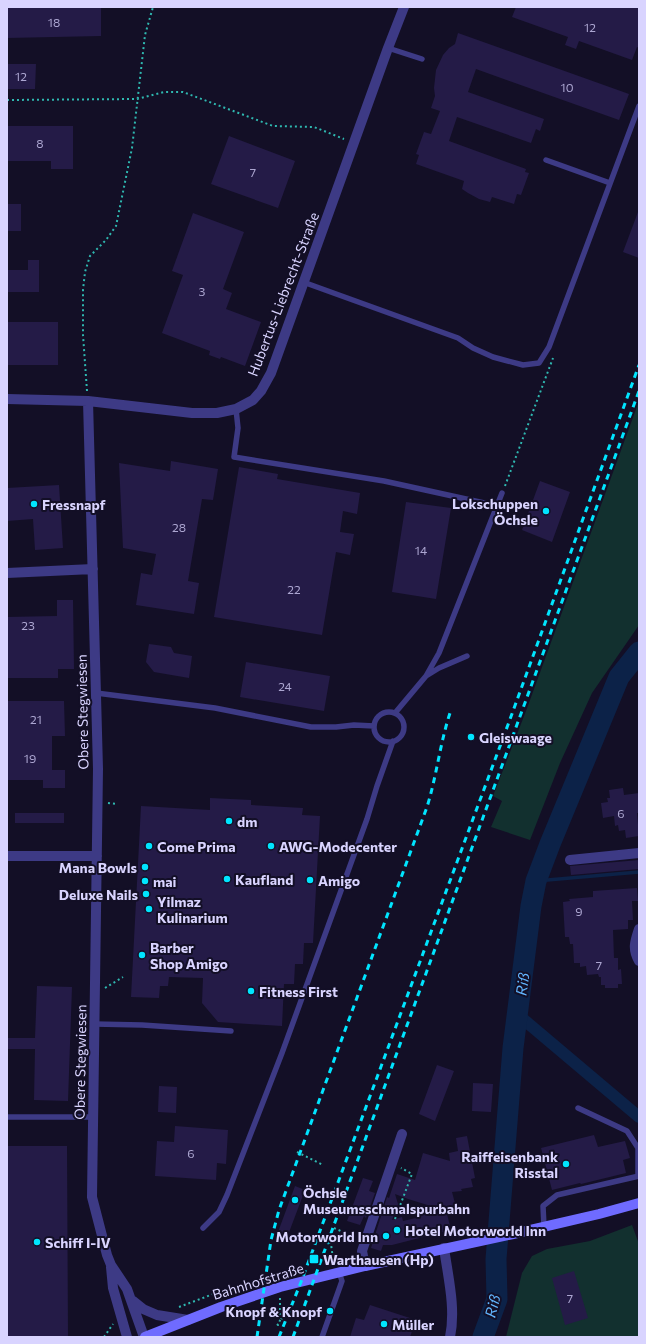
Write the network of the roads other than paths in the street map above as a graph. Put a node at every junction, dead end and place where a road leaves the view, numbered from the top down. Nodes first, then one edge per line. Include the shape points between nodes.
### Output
1 (404, 7) edge
2 (388, 48) junction
3 (422, 59) dead end
4 (639, 106) edge
5 (546, 160) dead end
6 (610, 183) junction
7 (304, 282) junction
8 (7, 399) edge
9 (88, 401) junction
10 (236, 409) junction
11 (502, 493) road end
12 (498, 506) junction
13 (93, 569) junction
14 (7, 573) edge
15 (467, 656) dead end
16 (426, 676) junction
17 (96, 693) junction
18 (395, 713) junction
19 (374, 726) junction
20 (393, 742) junction
21 (639, 853) edge
22 (7, 856) edge
23 (97, 856) junction
24 (570, 860) dead end
25 (639, 929) edge
26 (639, 961) edge
27 (94, 1024) junction
28 (231, 1031) dead end
29 (578, 1108) dead end
30 (7, 1117) edge
31 (93, 1117) junction
32 (402, 1134) dead end
33 (639, 1176) edge
34 (639, 1203) edge
35 (544, 1227) junction
36 (203, 1228) dead end
37 (444, 1248) junction
38 (111, 1265) junction
39 (365, 1266) junction
40 (340, 1276) junction
41 (131, 1299) junction
42 (188, 1320) junction
43 (127, 1337) edge
44 (145, 1337) edge
45 (322, 1337) edge
46 (450, 1337) edge

1 - 2 street, Hubertus-Liebrecht-Straße
2 - 3 lane
2 - 7 street, Hubertus-Liebrecht-Straße
4 - 6 lane
5 - 6 lane
6 - 7 lane via 549,347 539,363 523,365 493,357 458,338
7 - 10 street, Hubertus-Liebrecht-Straße via 271,373 253,400
8 - 9 street, Hubertus-Liebrecht-Straße
9 - 10 street, Hubertus-Liebrecht-Straße via 192,413 217,413
9 - 13 street, Obere Stegwiesen
10 - 12 lane via 238,428 234,457 384,481
11 - 12 lane
12 - 16 lane via 439,653
13 - 14 street
13 - 17 street, Obere Stegwiesen
15 - 16 lane
16 - 18 lane
17 - 19 lane via 215,708 312,726
17 - 23 street, Obere Stegwiesen
18 - 19 lane via 381,714
18 - 20 lane via 404,724 403,732
19 - 20 lane via 376,735 383,741
20 - 36 lane via 368,819 243,1155 219,1212
21 - 24 street
22 - 23 street
23 - 27 street, Obere Stegwiesen
25 - 26 street via 634,945
27 - 28 lane
27 - 31 street, Obere Stegwiesen
29 - 33 lane via 627,1131 638,1148
30 - 31 lane
31 - 38 street, Obere Stegwiesen via 92,1197
32 - 39 street via 362,1251
33 - 35 lane via 557,1195 543,1206
34 - 35 main road, Bahnhofstraße
35 - 37 main road, Bahnhofstraße
37 - 39 main road, Bahnhofstraße
37 - 46 street via 452,1309
38 - 41 street, Obere Stegwiesen
38 - 43 street, Obere Stegwiesen via 113,1288
39 - 40 main road, Bahnhofstraße
40 - 42 main road, Bahnhofstraße via 264,1292
40 - 45 lane
41 - 42 street, Obere Stegwiesen via 143,1309 157,1315
41 - 44 street, Obere Stegwiesen
42 - 44 main road, Bahnhofstraße

